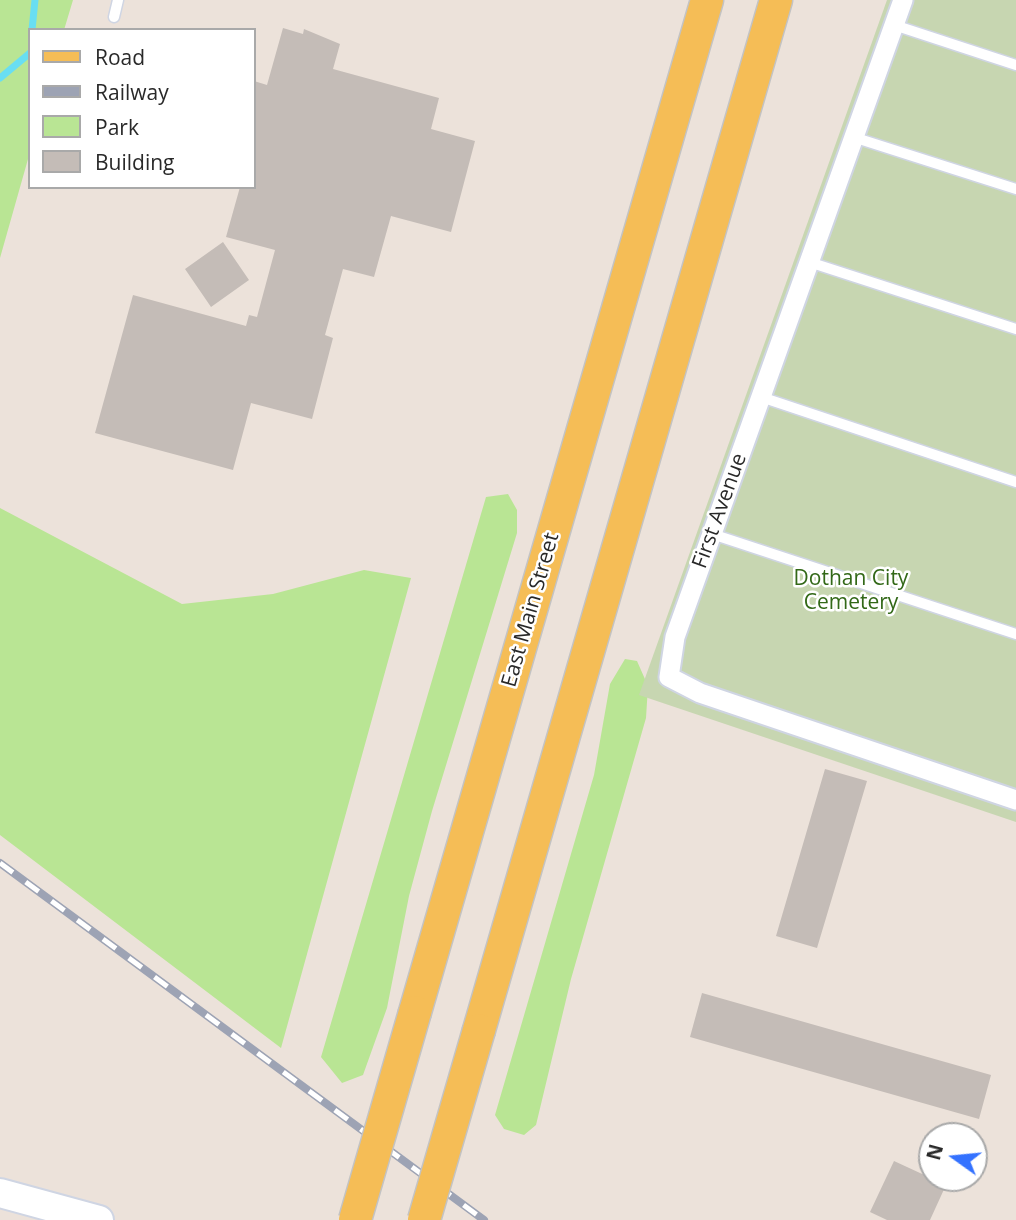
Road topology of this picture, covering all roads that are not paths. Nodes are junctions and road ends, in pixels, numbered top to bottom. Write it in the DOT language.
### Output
graph roads {
  1 [pos="118,0"];
  2 [pos="707,0"];
  3 [pos="776,0"];
  4 [pos="903,0"];
  5 [pos="114,17"];
  6 [pos="894,25"];
  7 [pos="1016,65"];
  8 [pos="853,137"];
  9 [pos="1016,189"];
  10 [pos="809,262"];
  11 [pos="1016,329"];
  12 [pos="761,397"];
  13 [pos="1016,482"];
  14 [pos="712,534"];
  15 [pos="1016,634"];
  16 [pos="1016,800"];
  17 [pos="0,1192"];
  18 [pos="99,1220"];
  19 [pos="355,1220"];
  20 [pos="424,1220"];
  1 -- 5 [label="lane"];
  2 -- 19 [label="main road, East Main Street, bridge"];
  3 -- 20 [label="main road, bridge"];
  4 -- 6 [label="street, First Avenue"];
  6 -- 7 [label="lane"];
  6 -- 8 [label="street, First Avenue"];
  8 -- 9 [label="lane"];
  8 -- 10 [label="street, First Avenue"];
  10 -- 11 [label="lane"];
  10 -- 12 [label="street, First Avenue"];
  12 -- 13 [label="lane"];
  12 -- 14 [label="street, First Avenue"];
  14 -- 15 [label="lane"];
  14 -- 16 [label="street, First Avenue"];
  17 -- 18 [label="street"];
}
